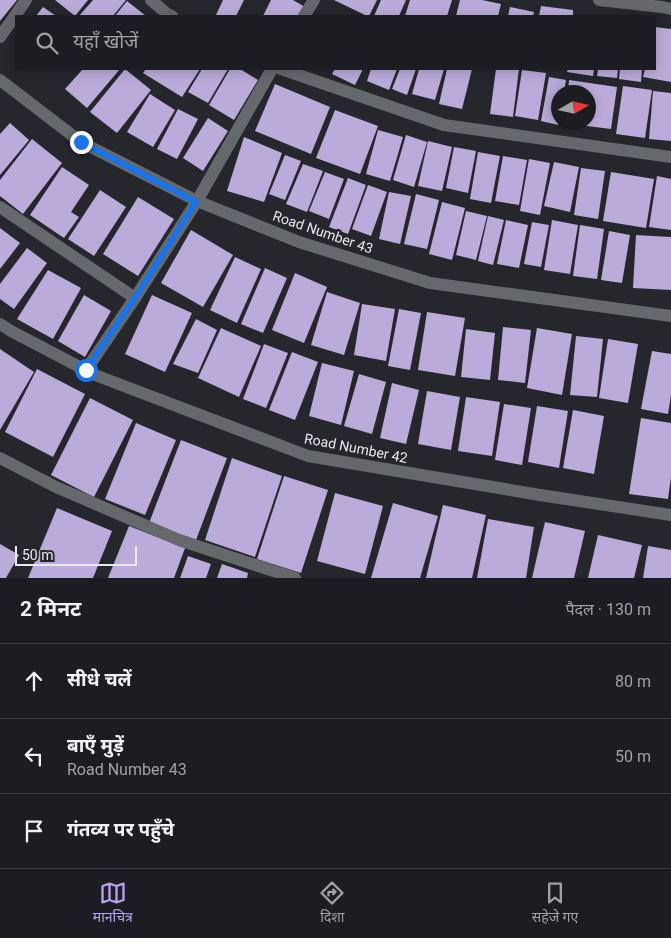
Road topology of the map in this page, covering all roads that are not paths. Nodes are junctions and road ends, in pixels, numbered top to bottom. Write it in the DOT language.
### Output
graph roads {
  1 [pos="26,0"];
  2 [pos="151,0"];
  3 [pos="314,0"];
  4 [pos="599,0"];
  5 [pos="671,10"];
  6 [pos="15,15"];
  7 [pos="170,15"];
  8 [pos="305,15"];
  9 [pos="15,16"];
  10 [pos="0,37"];
  11 [pos="271,70"];
  12 [pos="284,70"];
  13 [pos="0,80"];
  14 [pos="671,157"];
  15 [pos="196,202"];
  16 [pos="0,207"];
  17 [pos="135,298"];
  18 [pos="671,316"];
  19 [pos="0,324"];
  20 [pos="86,370"];
  21 [pos="0,458"];
  22 [pos="671,515"];
  23 [pos="295,578"];
  1 -- 6 [label="street"];
  2 -- 7 [label="street"];
  3 -- 8 [label="street"];
  4 -- 5 [label="street"];
  9 -- 10 [label="street"];
  11 -- 15 [label="street"];
  12 -- 14 [label="street"];
  13 -- 15 [label="street, Road Number 43"];
  15 -- 17 [label="street"];
  15 -- 18 [label="street, Road Number 43"];
  16 -- 17 [label="street"];
  17 -- 20 [label="street"];
  19 -- 20 [label="street, Road Number 42"];
  20 -- 22 [label="street, Road Number 42"];
  21 -- 23 [label="street"];
}
